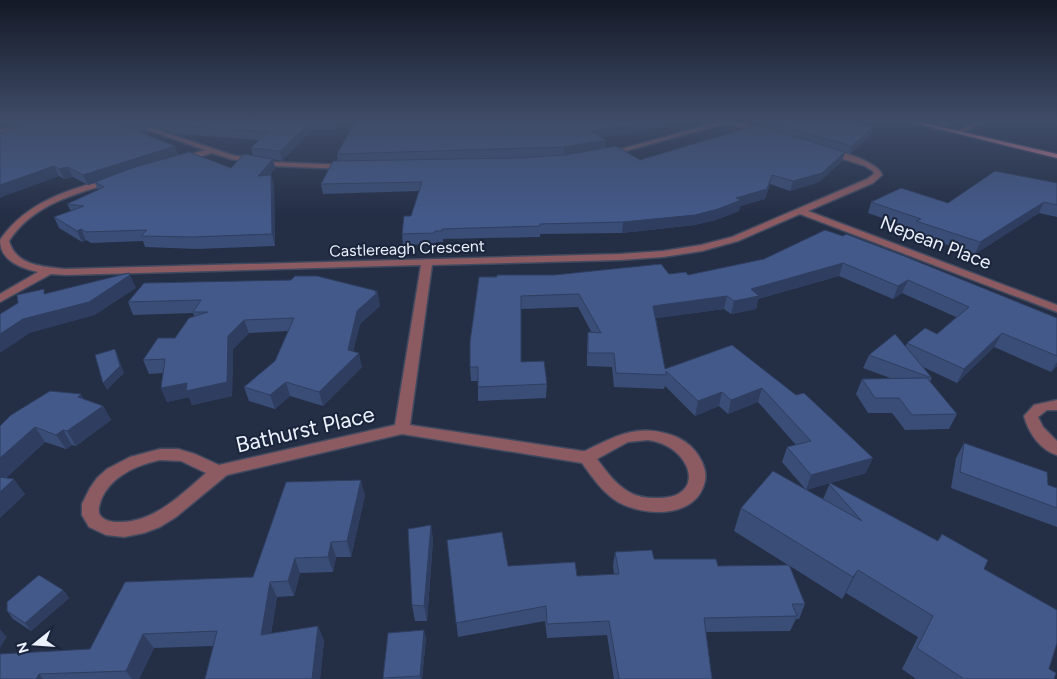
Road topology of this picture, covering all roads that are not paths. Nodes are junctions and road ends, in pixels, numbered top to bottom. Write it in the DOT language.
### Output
graph roads {
  1 [pos="201,154"];
  2 [pos="219,154"];
  3 [pos="607,154"];
  4 [pos="834,154"];
  5 [pos="602,155"];
  6 [pos="173,162"];
  7 [pos="353,166"];
  8 [pos="118,179"];
  9 [pos="800,211"];
  10 [pos="428,263"];
  11 [pos="48,271"];
  12 [pos="0,299"];
  13 [pos="1057,309"];
  14 [pos="1057,405"];
  15 [pos="402,429"];
  16 [pos="1057,449"];
  17 [pos="586,457"];
  18 [pos="218,472"];
  1 -- 6 [label="street"];
  2 -- 7 [label="street"];
  3 -- 5 [label="street"];
  4 -- 9 [label="street, Castlereagh Crescent"];
  8 -- 11 [label="street, Castlereagh Crescent"];
  9 -- 10 [label="street, Castlereagh Crescent"];
  9 -- 13 [label="street, Nepean Place"];
  10 -- 11 [label="street, Castlereagh Crescent"];
  10 -- 15 [label="street, Bathurst Place"];
  11 -- 12 [label="street"];
  14 -- 16 [label="street"];
  15 -- 17 [label="street, Bathurst Place"];
  15 -- 18 [label="street, Bathurst Place"];
  17 -- 17 [label="street"];
  18 -- 18 [label="street, Bathurst Place"];
}
